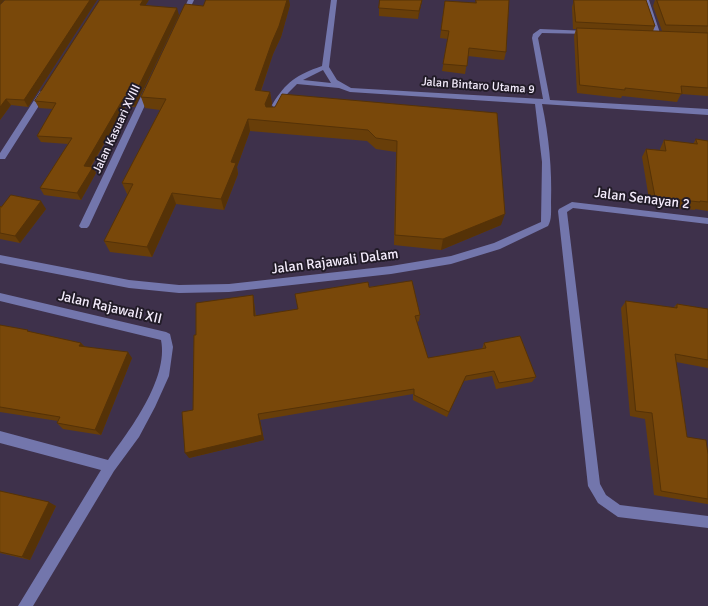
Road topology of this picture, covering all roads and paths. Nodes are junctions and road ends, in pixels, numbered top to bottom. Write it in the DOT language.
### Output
graph roads {
  1 [pos="191,0"];
  2 [pos="334,0"];
  3 [pos="646,0"];
  4 [pos="181,21"];
  5 [pos="595,33"];
  6 [pos="650,35"];
  7 [pos="325,67"];
  8 [pos="294,81"];
  9 [pos="48,85"];
  10 [pos="151,85"];
  11 [pos="338,86"];
  12 [pos="542,102"];
  13 [pos="708,112"];
  14 [pos="272,116"];
  15 [pos="2,157"];
  16 [pos="708,221"];
  17 [pos="84,226"];
  18 [pos="0,259"];
  19 [pos="0,297"];
  20 [pos="0,436"];
  21 [pos="110,467"];
  22 [pos="708,522"];
  23 [pos="26,606"];
  1 -- 4 [label="street"];
  2 -- 7 [label="street"];
  3 -- 6 [label="street"];
  5 -- 12 [label="street"];
  7 -- 8 [label="street"];
  7 -- 11 [label="street"];
  8 -- 11 [label="street, Jalan Bintaro Utama 9"];
  8 -- 14 [label="street"];
  9 -- 15 [label="street"];
  10 -- 17 [label="street, Jalan Kasuari XVIII"];
  11 -- 12 [label="street, Jalan Bintaro Utama 9"];
  12 -- 13 [label="street, Jalan Bintaro Utama 9"];
  12 -- 18 [label="street, Jalan Rajawali Dalam"];
  16 -- 22 [label="street, Jalan Senayan 2"];
  19 -- 21 [label="street, Jalan Rajawali XII"];
  20 -- 21 [label="street"];
  21 -- 23 [label="street, Jalan Rajawali XII"];
}
